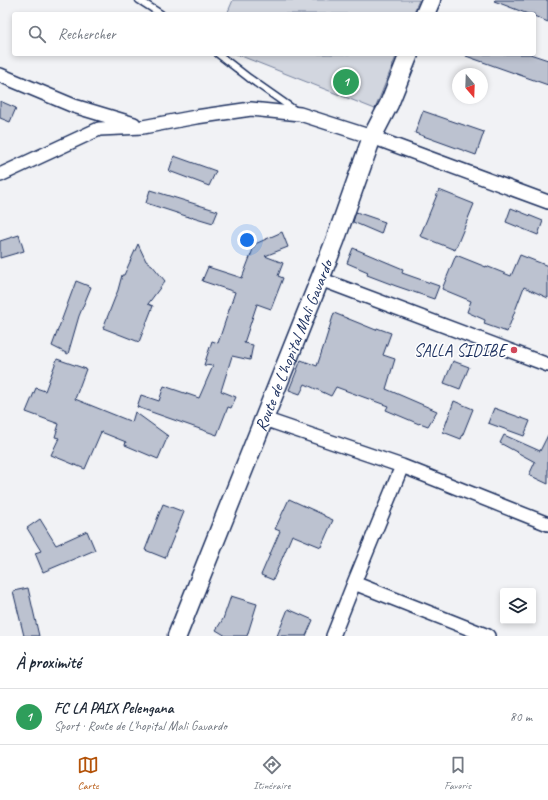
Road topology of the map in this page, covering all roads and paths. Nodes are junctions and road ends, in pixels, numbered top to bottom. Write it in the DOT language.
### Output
graph roads {
  1 [pos="139,0"];
  2 [pos="431,0"];
  3 [pos="158,12"];
  4 [pos="426,12"];
  5 [pos="221,56"];
  6 [pos="408,56"];
  7 [pos="0,75"];
  8 [pos="300,114"];
  9 [pos="143,127"];
  10 [pos="372,137"];
  11 [pos="0,175"];
  12 [pos="548,202"];
  13 [pos="320,279"];
  14 [pos="548,365"];
  15 [pos="264,419"];
  16 [pos="402,466"];
  17 [pos="548,524"];
  18 [pos="354,584"];
  19 [pos="177,636"];
  20 [pos="333,636"];
  21 [pos="488,636"];
  1 -- 3 [label="lane"];
  2 -- 4 [label="main road"];
  5 -- 8 [label="lane"];
  6 -- 10 [label="main road, Route de L'hopital Mali Gavardo"];
  7 -- 9 [label="street"];
  8 -- 9 [label="street"];
  8 -- 10 [label="street"];
  9 -- 11 [label="street"];
  10 -- 12 [label="street"];
  10 -- 13 [label="main road, Route de L'hopital Mali Gavardo"];
  13 -- 14 [label="street"];
  13 -- 15 [label="main road, Route de L'hopital Mali Gavardo"];
  15 -- 16 [label="street"];
  15 -- 19 [label="main road, Route de L'hopital Mali Gavardo"];
  16 -- 17 [label="street"];
  16 -- 18 [label="street"];
  18 -- 20 [label="street"];
  18 -- 21 [label="street"];
}
